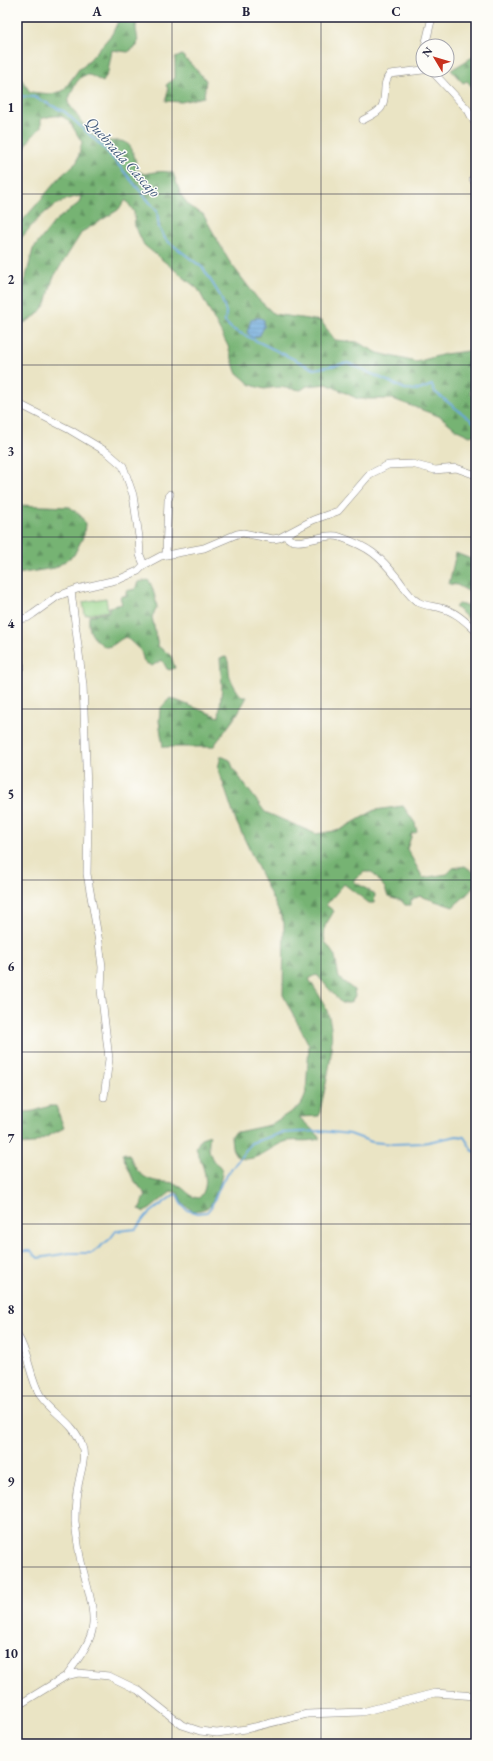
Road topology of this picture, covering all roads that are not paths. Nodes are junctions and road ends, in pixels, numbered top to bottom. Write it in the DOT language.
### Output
graph roads {
  1 [pos="432,17"];
  2 [pos="427,38"];
  3 [pos="415,71"];
  4 [pos="438,78"];
  5 [pos="363,120"];
  6 [pos="476,125"];
  7 [pos="476,168"];
  8 [pos="476,186"];
  9 [pos="17,403"];
  10 [pos="476,475"];
  11 [pos="170,494"];
  12 [pos="285,535"];
  13 [pos="166,555"];
  14 [pos="144,565"];
  15 [pos="71,591"];
  16 [pos="17,619"];
  17 [pos="476,632"];
  18 [pos="17,651"];
  19 [pos="21,667"];
  20 [pos="104,1097"];
  21 [pos="17,1336"];
  22 [pos="66,1676"];
  23 [pos="476,1696"];
  24 [pos="17,1706"];
  1 -- 2 [label="street"];
  3 -- 5 [label="street"];
  4 -- 6 [label="street"];
  7 -- 8 [label="street"];
  9 -- 14 [label="street"];
  10 -- 12 [label="street"];
  11 -- 13 [label="street"];
  12 -- 13 [label="street"];
  12 -- 17 [label="street"];
  13 -- 14 [label="street"];
  14 -- 15 [label="street"];
  15 -- 16 [label="street"];
  15 -- 20 [label="street"];
  18 -- 19 [label="street"];
  21 -- 22 [label="street"];
  22 -- 23 [label="street"];
  22 -- 24 [label="street"];
}
